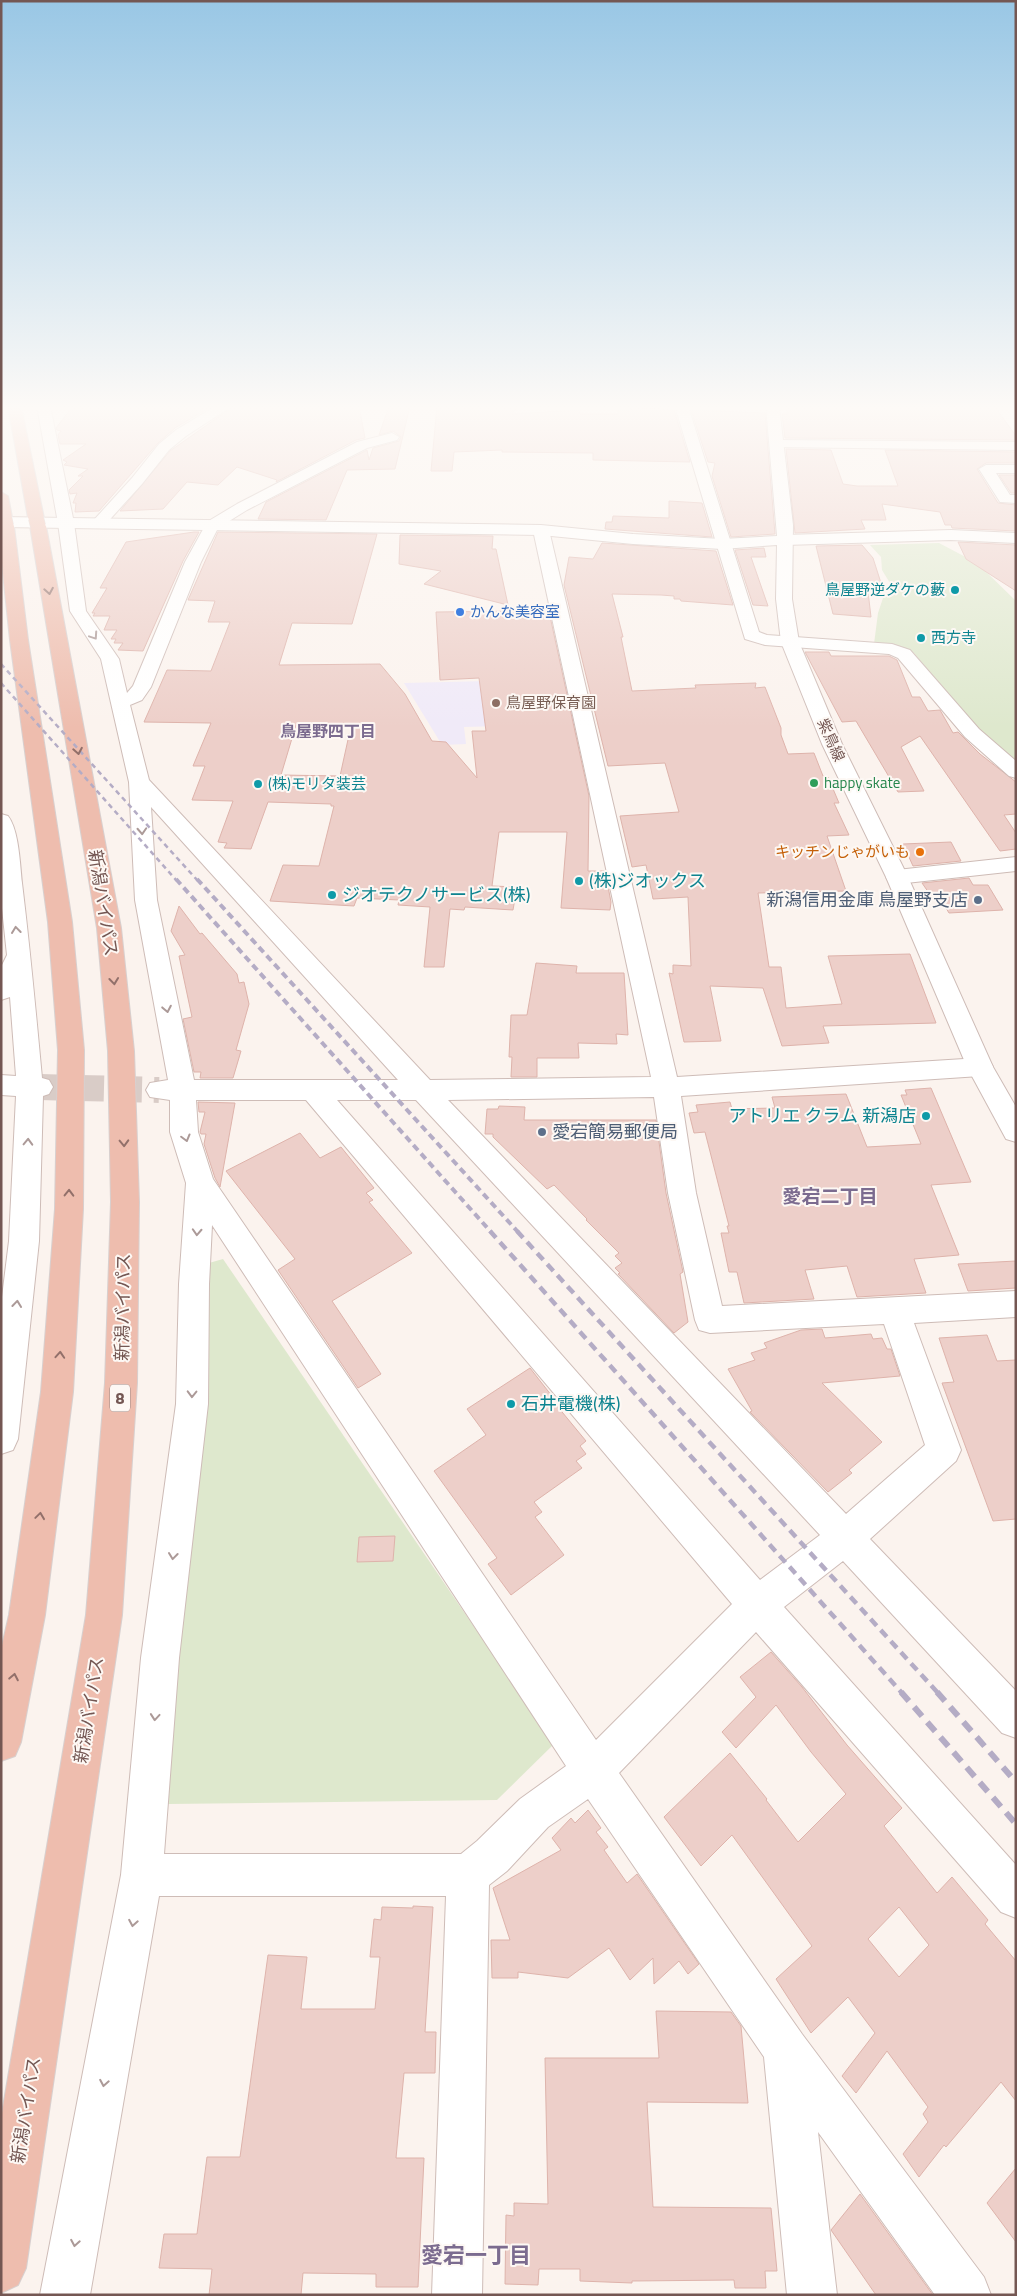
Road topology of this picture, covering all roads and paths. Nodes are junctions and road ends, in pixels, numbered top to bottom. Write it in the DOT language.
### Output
graph roads {
  1 [pos="44,513"];
  2 [pos="47,513"];
  3 [pos="108,513"];
  4 [pos="232,513"];
  5 [pos="713,513"];
  6 [pos="783,513"];
  7 [pos="4,522"];
  8 [pos="47,522"];
  9 [pos="98,524"];
  10 [pos="212,525"];
  11 [pos="541,530"];
  12 [pos="1016,538"];
  13 [pos="785,540"];
  14 [pos="722,544"];
  15 [pos="790,642"];
  16 [pos="120,703"];
  17 [pos="1016,772"];
  18 [pos="139,782"];
  19 [pos="1,820"];
  20 [pos="1016,864"];
  21 [pos="897,877"];
  22 [pos="19,955"];
  23 [pos="1,992"];
  24 [pos="980,1067"];
  25 [pos="1,1085"];
  26 [pos="35,1086"];
  27 [pos="666,1087"];
  28 [pos="422,1090"];
  29 [pos="171,1091"];
  30 [pos="314,1091"];
  31 [pos="1016,1132"];
  32 [pos="200,1183"];
  33 [pos="1016,1304"];
  34 [pos="894,1310"];
  35 [pos="1,1439"];
  36 [pos="845,1538"];
  37 [pos="757,1605"];
  38 [pos="1016,1719"];
  39 [pos="1,1742"];
  40 [pos="593,1772"];
  41 [pos="142,1875"];
  42 [pos="468,1875"];
  43 [pos="1016,1898"];
  44 [pos="786,2050"];
  45 [pos="1,2268"];
  46 [pos="65,2295"];
  47 [pos="458,2295"];
  48 [pos="812,2295"];
  49 [pos="966,2295"];
  1 -- 8 [label="highway, 新潟バイパス / 8"];
  2 -- 8 [label="street"];
  3 -- 9 [label="street"];
  4 -- 10 [label="street"];
  5 -- 14 [label="street"];
  6 -- 13 [label="street, 紫鳥線"];
  7 -- 8 [label="street"];
  39 -- 7 [label="highway, one-way"];
  8 -- 9 [label="street"];
  8 -- 16 [label="street, one-way"];
  8 -- 45 [label="highway, 新潟バイパス / 8, one-way"];
  9 -- 10 [label="street"];
  10 -- 11 [label="street"];
  10 -- 16 [label="street"];
  11 -- 14 [label="street"];
  11 -- 27 [label="street"];
  12 -- 13 [label="street"];
  13 -- 14 [label="street"];
  13 -- 15 [label="street, 紫鳥線"];
  14 -- 15 [label="street"];
  15 -- 17 [label="street"];
  15 -- 21 [label="street, 紫鳥線"];
  16 -- 18 [label="street"];
  18 -- 28 [label="street"];
  18 -- 29 [label="street, one-way"];
  22 -- 19 [label="street, one-way"];
  20 -- 21 [label="street"];
  21 -- 24 [label="street, 紫鳥線"];
  22 -- 23 [label="street"];
  22 -- 26 [label="street"];
  24 -- 27 [label="street"];
  24 -- 31 [label="street, 紫鳥線"];
  25 -- 26 [label="street"];
  35 -- 26 [label="street, one-way"];
  27 -- 28 [label="street"];
  27 -- 34 [label="street"];
  28 -- 30 [label="street"];
  28 -- 36 [label="street"];
  29 -- 30 [label="street"];
  29 -- 32 [label="street, one-way"];
  30 -- 37 [label="street"];
  32 -- 40 [label="street"];
  32 -- 41 [label="street, one-way"];
  33 -- 34 [label="street"];
  34 -- 36 [label="street"];
  36 -- 37 [label="street"];
  36 -- 38 [label="street"];
  37 -- 40 [label="street"];
  37 -- 43 [label="street"];
  40 -- 42 [label="street"];
  40 -- 44 [label="street"];
  41 -- 42 [label="street"];
  41 -- 46 [label="street, one-way"];
  42 -- 47 [label="street"];
  44 -- 48 [label="street"];
  44 -- 49 [label="street"];
}
